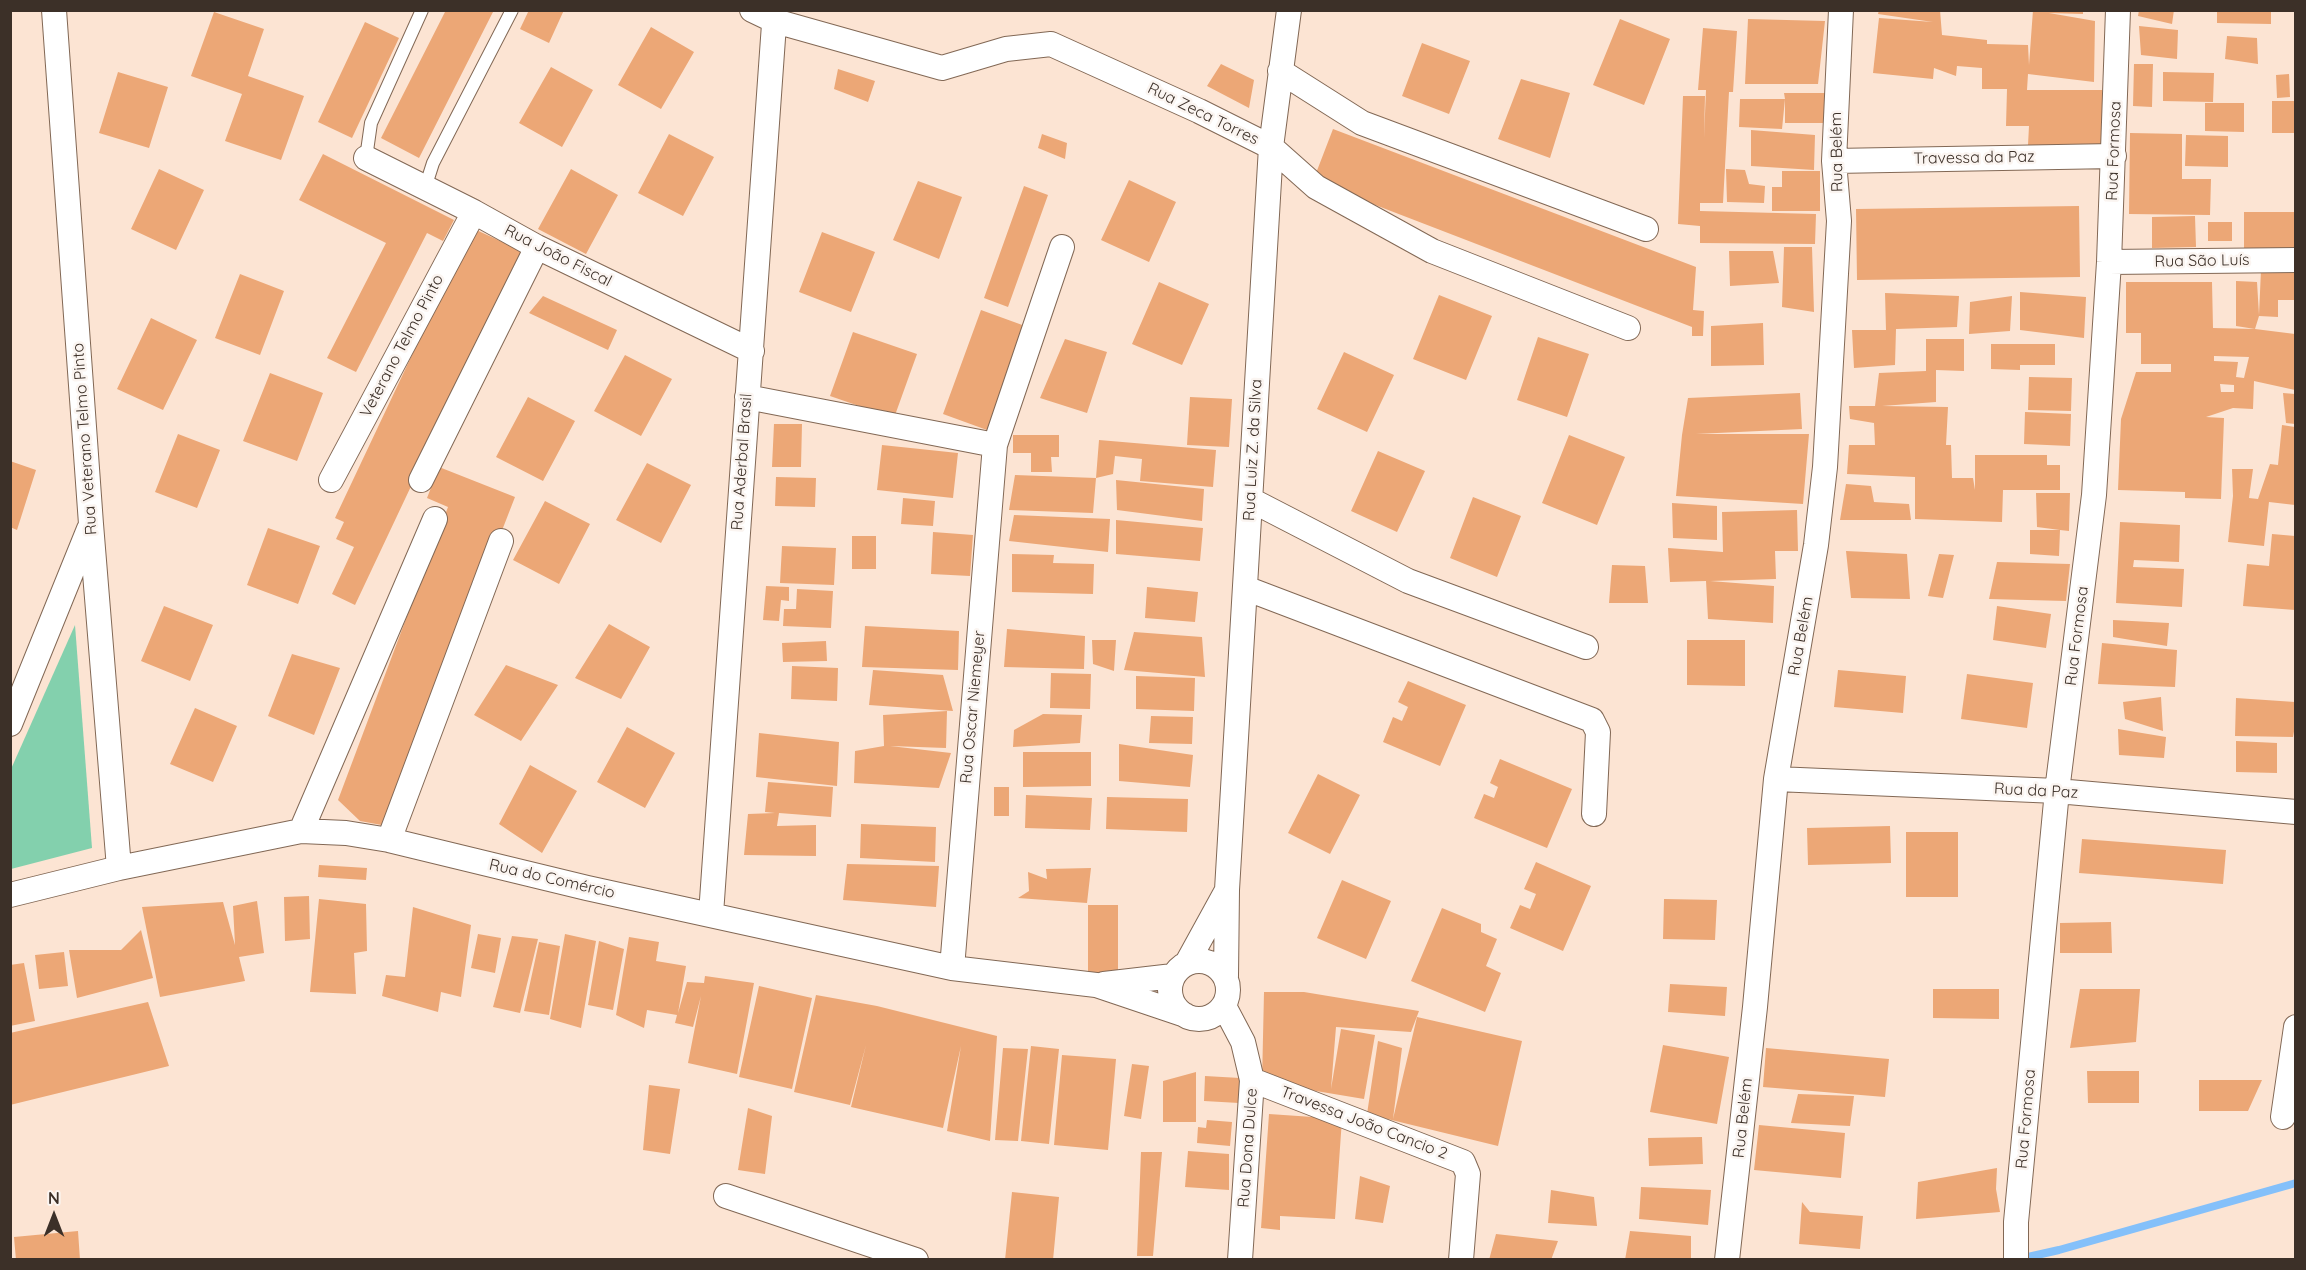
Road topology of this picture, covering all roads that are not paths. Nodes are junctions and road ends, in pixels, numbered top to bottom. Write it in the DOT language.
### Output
graph roads {
  1 [pos="54,10"];
  2 [pos="422,10"];
  3 [pos="512,10"];
  4 [pos="752,10"];
  5 [pos="1288,10"];
  6 [pos="1841,10"];
  7 [pos="2118,10"];
  8 [pos="775,16"];
  9 [pos="1280,71"];
  10 [pos="1271,147"];
  11 [pos="2114,156"];
  12 [pos="366,158"];
  13 [pos="1834,161"];
  14 [pos="425,188"];
  15 [pos="474,212"];
  16 [pos="1646,229"];
  17 [pos="1062,247"];
  18 [pos="537,248"];
  19 [pos="2295,260"];
  20 [pos="2109,262"];
  21 [pos="1628,328"];
  22 [pos="752,351"];
  23 [pos="747,397"];
  24 [pos="995,445"];
  25 [pos="331,480"];
  26 [pos="421,480"];
  27 [pos="1251,500"];
  28 [pos="435,519"];
  29 [pos="91,524"];
  30 [pos="501,541"];
  31 [pos="1245,588"];
  32 [pos="1586,647"];
  33 [pos="10,724"];
  34 [pos="1776,778"];
  35 [pos="2057,791"];
  36 [pos="2295,812"];
  37 [pos="1594,814"];
  38 [pos="302,831"];
  39 [pos="389,840"];
  40 [pos="119,868"];
  41 [pos="1227,890"];
  42 [pos="10,895"];
  43 [pos="711,914"];
  44 [pos="952,968"];
  45 [pos="1180,970"];
  46 [pos="1226,976"];
  47 [pos="1095,985"];
  48 [pos="1224,1006"];
  49 [pos="1185,1015"];
  50 [pos="2295,1027"];
  51 [pos="1252,1080"];
  52 [pos="2283,1117"];
  53 [pos="726,1196"];
  54 [pos="916,1260"];
  55 [pos="1240,1260"];
  56 [pos="1461,1260"];
  57 [pos="1727,1260"];
  58 [pos="2016,1260"];
  1 -- 29 [label="street, Rua Veterano Telmo Pinto"];
  2 -- 12 [label="lane"];
  3 -- 14 [label="lane"];
  4 -- 8 [label="street, Rua Zeca Torres"];
  5 -- 9 [label="street, Rua Luiz Z. da Silva"];
  6 -- 13 [label="street, Rua Belém"];
  7 -- 11 [label="street, Rua Formosa"];
  8 -- 10 [label="street, Rua Zeca Torres"];
  8 -- 22 [label="street, Rua Aderbal Brasil"];
  9 -- 10 [label="street, Rua Luiz Z. da Silva"];
  9 -- 16 [label="street"];
  10 -- 21 [label="street, Rua Zeca Torres"];
  10 -- 27 [label="street, Rua Luiz Z. da Silva"];
  11 -- 13 [label="street, Travessa da Paz"];
  11 -- 20 [label="street, Rua Formosa"];
  12 -- 14 [label="street, Rua João Fiscal"];
  13 -- 34 [label="street, Rua Belém"];
  14 -- 15 [label="street, Rua João Fiscal"];
  15 -- 18 [label="street, Rua João Fiscal"];
  15 -- 25 [label="street, Veterano Telmo Pinto"];
  17 -- 24 [label="street, Rua Oscar Niemeyer"];
  18 -- 22 [label="street, Rua João Fiscal"];
  18 -- 26 [label="street"];
  19 -- 20 [label="street, Rua São Luís"];
  20 -- 35 [label="street, Rua Formosa"];
  22 -- 23 [label="street, Rua Aderbal Brasil"];
  23 -- 24 [label="street"];
  23 -- 43 [label="street, Rua Aderbal Brasil"];
  24 -- 44 [label="street, Rua Oscar Niemeyer"];
  27 -- 31 [label="street, Rua Luiz Z. da Silva"];
  27 -- 32 [label="street"];
  28 -- 38 [label="street"];
  29 -- 33 [label="street"];
  29 -- 40 [label="street, Rua Veterano Telmo Pinto"];
  30 -- 39 [label="street"];
  31 -- 37 [label="street"];
  31 -- 41 [label="street, Rua Luiz Z. da Silva"];
  34 -- 35 [label="street, Rua da Paz"];
  34 -- 57 [label="street, Rua Belém"];
  35 -- 36 [label="street, Rua da Paz"];
  35 -- 58 [label="street, Rua Formosa"];
  38 -- 39 [label="street, Rua do Comércio"];
  38 -- 40 [label="street, Rua do Comércio"];
  39 -- 43 [label="street, Rua do Comércio"];
  40 -- 42 [label="street, Rua do Comércio"];
  41 -- 45 [label="street, Rua Luiz Z. da Silva"];
  41 -- 46 [label="street, Rua Luiz Z. da Silva"];
  43 -- 44 [label="street, Rua do Comércio"];
  44 -- 47 [label="street, Rua do Comércio"];
  45 -- 46 [label="street"];
  45 -- 47 [label="street, Rua do Comércio"];
  45 -- 49 [label="street"];
  46 -- 48 [label="street"];
  47 -- 49 [label="street, Rua do Comércio"];
  48 -- 49 [label="street"];
  48 -- 51 [label="street, Rua Dona Dulce"];
  50 -- 52 [label="street"];
  51 -- 55 [label="street, Rua Dona Dulce"];
  51 -- 56 [label="street, Travessa João Cancio 2"];
  53 -- 54 [label="street"];
}
